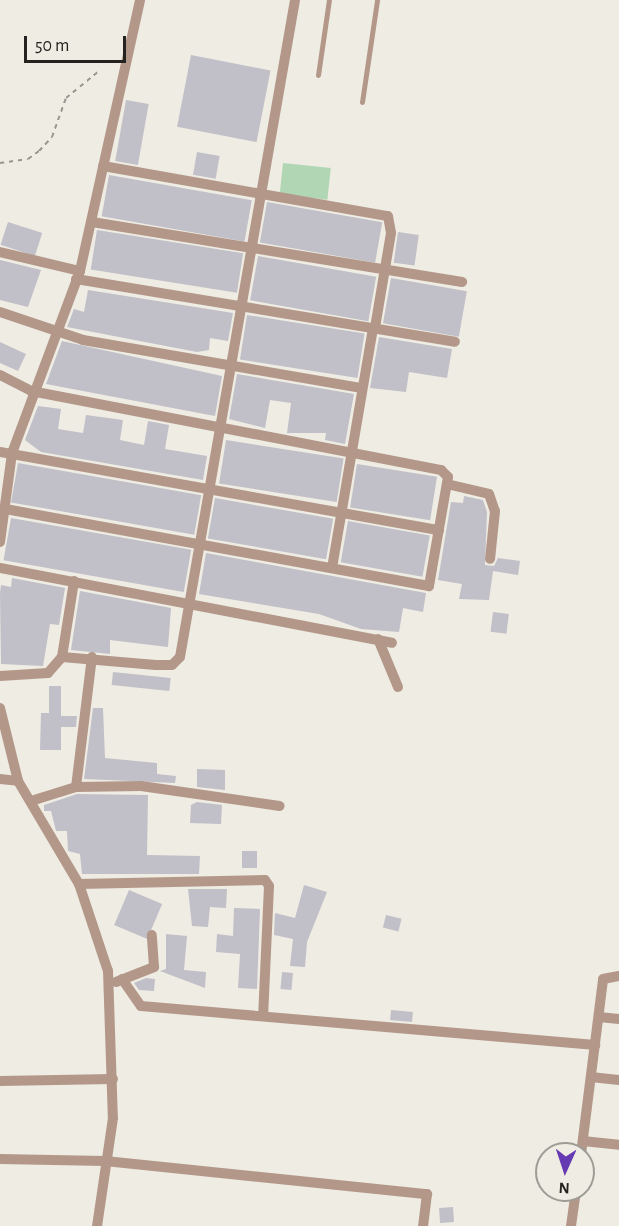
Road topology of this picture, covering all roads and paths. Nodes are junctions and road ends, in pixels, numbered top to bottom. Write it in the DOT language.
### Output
graph roads {
  1 [pos="140,0"];
  2 [pos="295,0"];
  3 [pos="329,0"];
  4 [pos="377,0"];
  5 [pos="99,71"];
  6 [pos="318,75"];
  7 [pos="362,102"];
  8 [pos="0,163"];
  9 [pos="103,166"];
  10 [pos="261,194"];
  11 [pos="92,222"];
  12 [pos="251,249"];
  13 [pos="0,252"];
  14 [pos="386,270"];
  15 [pos="78,275"];
  16 [pos="462,282"];
  17 [pos="240,308"];
  18 [pos="0,312"];
  19 [pos="374,328"];
  20 [pos="54,331"];
  21 [pos="455,342"];
  22 [pos="230,364"];
  23 [pos="0,375"];
  24 [pos="362,388"];
  25 [pos="31,391"];
  26 [pos="218,427"];
  27 [pos="0,452"];
  28 [pos="12,453"];
  29 [pos="351,454"];
  30 [pos="447,484"];
  31 [pos="208,487"];
  32 [pos="342,511"];
  33 [pos="2,516"];
  34 [pos="439,530"];
  35 [pos="0,542"];
  36 [pos="198,543"];
  37 [pos="490,558"];
  38 [pos="0,568"];
  39 [pos="332,568"];
  40 [pos="74,581"];
  41 [pos="188,602"];
  42 [pos="378,639"];
  43 [pos="392,642"];
  44 [pos="62,657"];
  45 [pos="92,657"];
  46 [pos="0,676"];
  47 [pos="398,687"];
  48 [pos="0,708"];
  49 [pos="0,779"];
  50 [pos="18,780"];
  51 [pos="76,787"];
  52 [pos="31,801"];
  53 [pos="280,806"];
  54 [pos="79,884"];
  55 [pos="152,935"];
  56 [pos="619,976"];
  57 [pos="122,979"];
  58 [pos="110,984"];
  59 [pos="263,1016"];
  60 [pos="599,1017"];
  61 [pos="619,1019"];
  62 [pos="595,1045"];
  63 [pos="591,1077"];
  64 [pos="113,1078"];
  65 [pos="619,1080"];
  66 [pos="0,1081"];
  67 [pos="583,1141"];
  68 [pos="619,1145"];
  69 [pos="0,1159"];
  70 [pos="105,1161"];
  71 [pos="574,1202"];
  72 [pos="97,1226"];
  73 [pos="423,1226"];
  74 [pos="571,1226"];
  1 -- 9 [label="street"];
  2 -- 10 [label="street"];
  3 -- 6 [label="lane"];
  4 -- 7 [label="lane"];
  5 -- 8 [label="path"];
  9 -- 10 [label="street"];
  9 -- 11 [label="street"];
  10 -- 12 [label="street"];
  10 -- 14 [label="street"];
  11 -- 12 [label="street"];
  11 -- 15 [label="street"];
  12 -- 14 [label="street"];
  12 -- 17 [label="street"];
  13 -- 15 [label="street"];
  14 -- 16 [label="street"];
  14 -- 19 [label="street"];
  15 -- 17 [label="street"];
  15 -- 20 [label="street"];
  17 -- 19 [label="street"];
  17 -- 22 [label="street"];
  18 -- 20 [label="street"];
  19 -- 21 [label="street"];
  19 -- 24 [label="street"];
  20 -- 22 [label="street"];
  20 -- 25 [label="street"];
  22 -- 24 [label="street"];
  22 -- 26 [label="street"];
  23 -- 25 [label="street"];
  24 -- 29 [label="street"];
  25 -- 26 [label="street"];
  25 -- 28 [label="street"];
  26 -- 29 [label="street"];
  26 -- 31 [label="street"];
  27 -- 28 [label="street"];
  28 -- 31 [label="street"];
  28 -- 33 [label="street"];
  29 -- 30 [label="street"];
  29 -- 32 [label="street"];
  30 -- 34 [label="street"];
  30 -- 37 [label="street"];
  31 -- 32 [label="street"];
  31 -- 36 [label="street"];
  32 -- 34 [label="street"];
  32 -- 39 [label="street"];
  33 -- 35 [label="street"];
  33 -- 36 [label="street"];
  34 -- 39 [label="street"];
  36 -- 39 [label="street"];
  36 -- 41 [label="street"];
  38 -- 40 [label="street"];
  40 -- 41 [label="street"];
  40 -- 44 [label="street"];
  41 -- 42 [label="street"];
  41 -- 45 [label="street"];
  42 -- 43 [label="street"];
  42 -- 47 [label="street"];
  44 -- 45 [label="street"];
  44 -- 46 [label="street"];
  45 -- 51 [label="street"];
  48 -- 50 [label="street"];
  49 -- 50 [label="street"];
  50 -- 52 [label="street"];
  51 -- 52 [label="street"];
  51 -- 53 [label="street"];
  52 -- 54 [label="street"];
  54 -- 58 [label="street"];
  54 -- 59 [label="street"];
  55 -- 57 [label="street"];
  56 -- 60 [label="street"];
  57 -- 58 [label="street"];
  57 -- 59 [label="street"];
  58 -- 64 [label="street"];
  59 -- 62 [label="street"];
  60 -- 61 [label="street"];
  60 -- 62 [label="street"];
  62 -- 63 [label="street"];
  63 -- 65 [label="street"];
  63 -- 67 [label="street"];
  64 -- 66 [label="street"];
  64 -- 70 [label="street"];
  67 -- 68 [label="street"];
  69 -- 70 [label="street"];
  70 -- 72 [label="street"];
  70 -- 73 [label="street"];
  71 -- 74 [label="street"];
}
